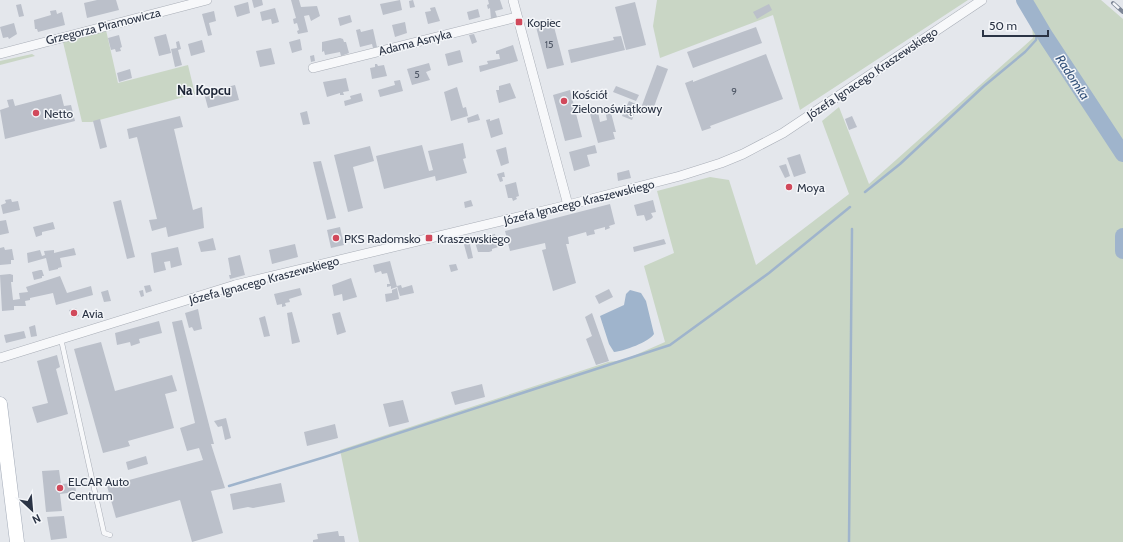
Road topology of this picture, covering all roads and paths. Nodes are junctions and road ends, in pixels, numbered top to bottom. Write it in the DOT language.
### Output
graph roads {
  1 [pos="207,0"];
  2 [pos="513,0"];
  3 [pos="982,0"];
  4 [pos="517,17"];
  5 [pos="0,54"];
  6 [pos="313,68"];
  7 [pos="568,205"];
  8 [pos="61,339"];
  9 [pos="0,358"];
  10 [pos="0,404"];
  11 [pos="110,535"];
  12 [pos="17,542"];
  1 -- 5 [label="street, Grzegorza Piramowicza"];
  2 -- 4 [label="street"];
  3 -- 7 [label="street, Józefa Ignacego Kraszewskiego"];
  4 -- 6 [label="street, Adama Asnyka"];
  4 -- 7 [label="street"];
  7 -- 8 [label="street, Józefa Ignacego Kraszewskiego"];
  8 -- 9 [label="street, Józefa Ignacego Kraszewskiego"];
  8 -- 11 [label="lane"];
  10 -- 12 [label="main road"];
}
